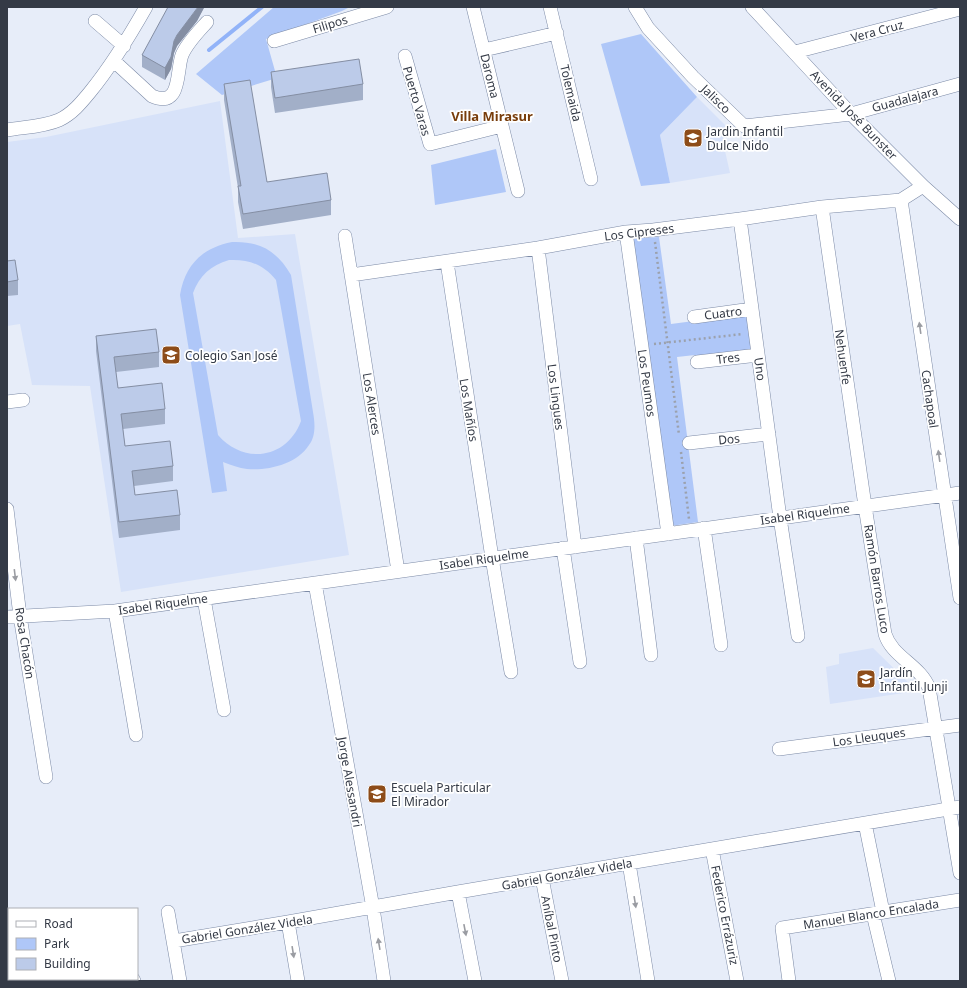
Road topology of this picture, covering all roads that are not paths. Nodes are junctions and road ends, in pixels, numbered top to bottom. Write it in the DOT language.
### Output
graph roads {
  1 [pos="146,7"];
  2 [pos="387,7"];
  3 [pos="473,7"];
  4 [pos="550,7"];
  5 [pos="635,7"];
  6 [pos="752,7"];
  7 [pos="960,9"];
  8 [pos="370,10"];
  9 [pos="95,21"];
  10 [pos="207,22"];
  11 [pos="557,33"];
  12 [pos="274,41"];
  13 [pos="124,46"];
  14 [pos="484,50"];
  15 [pos="795,52"];
  16 [pos="404,56"];
  17 [pos="114,61"];
  18 [pos="960,84"];
  19 [pos="851,114"];
  20 [pos="502,126"];
  21 [pos="7,130"];
  22 [pos="592,179"];
  23 [pos="923,186"];
  24 [pos="518,191"];
  25 [pos="901,200"];
  26 [pos="822,208"];
  27 [pos="960,219"];
  28 [pos="740,220"];
  29 [pos="626,232"];
  30 [pos="345,236"];
  31 [pos="538,248"];
  32 [pos="447,262"];
  33 [pos="351,275"];
  34 [pos="752,310"];
  35 [pos="694,317"];
  36 [pos="758,354"];
  37 [pos="697,362"];
  38 [pos="23,400"];
  39 [pos="7,402"];
  40 [pos="769,434"];
  41 [pos="683,441"];
  42 [pos="960,493"];
  43 [pos="944,495"];
  44 [pos="865,506"];
  45 [pos="7,509"];
  46 [pos="780,518"];
  47 [pos="704,528"];
  48 [pos="668,534"];
  49 [pos="636,538"];
  50 [pos="569,547"];
  51 [pos="492,558"];
  52 [pos="398,572"];
  53 [pos="315,583"];
  54 [pos="960,598"];
  55 [pos="204,599"];
  56 [pos="115,611"];
  57 [pos="20,616"];
  58 [pos="7,617"];
  59 [pos="798,636"];
  60 [pos="721,645"];
  61 [pos="651,655"];
  62 [pos="580,662"];
  63 [pos="511,672"];
  64 [pos="224,710"];
  65 [pos="960,725"];
  66 [pos="935,728"];
  67 [pos="136,735"];
  68 [pos="779,749"];
  69 [pos="46,777"];
  70 [pos="955,808"];
  71 [pos="865,823"];
  72 [pos="712,849"];
  73 [pos="629,863"];
  74 [pos="960,873"];
  75 [pos="542,878"];
  76 [pos="458,892"];
  77 [pos="960,900"];
  78 [pos="373,908"];
  79 [pos="168,912"];
  80 [pos="878,913"];
  81 [pos="288,922"];
  82 [pos="174,940"];
  83 [pos="180,981"];
  84 [pos="298,981"];
  85 [pos="384,981"];
  86 [pos="475,981"];
  87 [pos="562,981"];
  88 [pos="648,981"];
  89 [pos="737,981"];
  90 [pos="789,981"];
  91 [pos="889,981"];
  1 -- 13 [label="street"];
  2 -- 8 [label="street, Filipos"];
  3 -- 14 [label="street, Daroma"];
  4 -- 11 [label="street, Tolemaida"];
  5 -- 19 [label="street, Jalisco"];
  6 -- 15 [label="street, Avenida José Bunster"];
  7 -- 15 [label="street, Vera Cruz"];
  8 -- 12 [label="street, Filipos"];
  9 -- 13 [label="street"];
  10 -- 17 [label="street"];
  11 -- 14 [label="street"];
  11 -- 22 [label="street, Tolemaida"];
  13 -- 17 [label="street"];
  14 -- 20 [label="street, Daroma"];
  15 -- 19 [label="street, Avenida José Bunster"];
  16 -- 20 [label="street, Puerto Varas"];
  17 -- 21 [label="street"];
  18 -- 19 [label="street, Guadalajara"];
  19 -- 23 [label="street, Avenida José Bunster"];
  20 -- 24 [label="street, Daroma"];
  23 -- 25 [label="street, Los Cipreses"];
  23 -- 27 [label="street, Avenida José Bunster"];
  25 -- 26 [label="street, Los Cipreses"];
  43 -- 25 [label="street, Cachapoal, one-way"];
  26 -- 28 [label="street, Los Cipreses"];
  26 -- 44 [label="street, Nehuenfe"];
  28 -- 29 [label="street, Los Cipreses"];
  28 -- 34 [label="street, Uno"];
  29 -- 31 [label="street, Los Cipreses"];
  29 -- 48 [label="street, Los Peumos"];
  30 -- 33 [label="street, Los Alerces"];
  31 -- 32 [label="street, Los Cipreses"];
  31 -- 50 [label="street, Los Lingues"];
  32 -- 33 [label="street, Los Cipreses"];
  32 -- 51 [label="street, Los Mañíos"];
  33 -- 52 [label="street, Los Alerces"];
  34 -- 35 [label="street, Cuatro"];
  34 -- 36 [label="street, Uno"];
  36 -- 37 [label="street, Tres"];
  36 -- 40 [label="street, Uno"];
  38 -- 39 [label="street"];
  40 -- 41 [label="street, Dos"];
  40 -- 46 [label="street, Uno"];
  42 -- 43 [label="street, Isabel Riquelme"];
  43 -- 44 [label="street, Isabel Riquelme"];
  43 -- 54 [label="street, Cachapoal"];
  44 -- 46 [label="street, Isabel Riquelme"];
  44 -- 66 [label="street, Ramón Barros Luco"];
  45 -- 57 [label="street, Rosa Chacón, one-way"];
  46 -- 47 [label="street, Isabel Riquelme"];
  46 -- 59 [label="street, Uno"];
  47 -- 48 [label="street, Isabel Riquelme"];
  47 -- 60 [label="street"];
  48 -- 49 [label="street, Isabel Riquelme"];
  49 -- 50 [label="street, Isabel Riquelme"];
  49 -- 61 [label="street"];
  50 -- 51 [label="street, Isabel Riquelme"];
  50 -- 62 [label="street, Los Lingues"];
  51 -- 52 [label="street, Isabel Riquelme"];
  51 -- 63 [label="street, Los Mañíos"];
  52 -- 53 [label="street, Isabel Riquelme"];
  53 -- 55 [label="street, Isabel Riquelme"];
  53 -- 78 [label="street, Jorge Alessandri"];
  55 -- 56 [label="street, Isabel Riquelme"];
  55 -- 64 [label="street"];
  56 -- 57 [label="street, Isabel Riquelme"];
  56 -- 67 [label="street"];
  57 -- 58 [label="street, Isabel Riquelme"];
  57 -- 69 [label="street, Rosa Chacón"];
  65 -- 66 [label="street, Los Lleuques"];
  66 -- 68 [label="street, Los Lleuques"];
  66 -- 70 [label="street, Ramón Barros Luco"];
  70 -- 71 [label="street, Gabriel González Videla"];
  70 -- 74 [label="street, Ramón Barros Luco"];
  71 -- 72 [label="street, Gabriel González Videla"];
  71 -- 80 [label="street"];
  72 -- 73 [label="street, Gabriel González Videla"];
  72 -- 89 [label="street, Federico Errázuriz"];
  73 -- 75 [label="street, Gabriel González Videla"];
  73 -- 88 [label="street, one-way"];
  75 -- 76 [label="street, Gabriel González Videla"];
  75 -- 87 [label="street, Aníbal Pinto"];
  76 -- 78 [label="street, Gabriel González Videla"];
  76 -- 86 [label="street, one-way"];
  77 -- 80 [label="street, Manuel Blanco Encalada"];
  78 -- 81 [label="street, Gabriel González Videla"];
  85 -- 78 [label="street, Jorge Alessandri, one-way"];
  79 -- 82 [label="street"];
  80 -- 90 [label="street, Manuel Blanco Encalada"];
  80 -- 91 [label="street"];
  81 -- 82 [label="street, Gabriel González Videla"];
  81 -- 84 [label="street, one-way"];
  82 -- 83 [label="street"];
}
